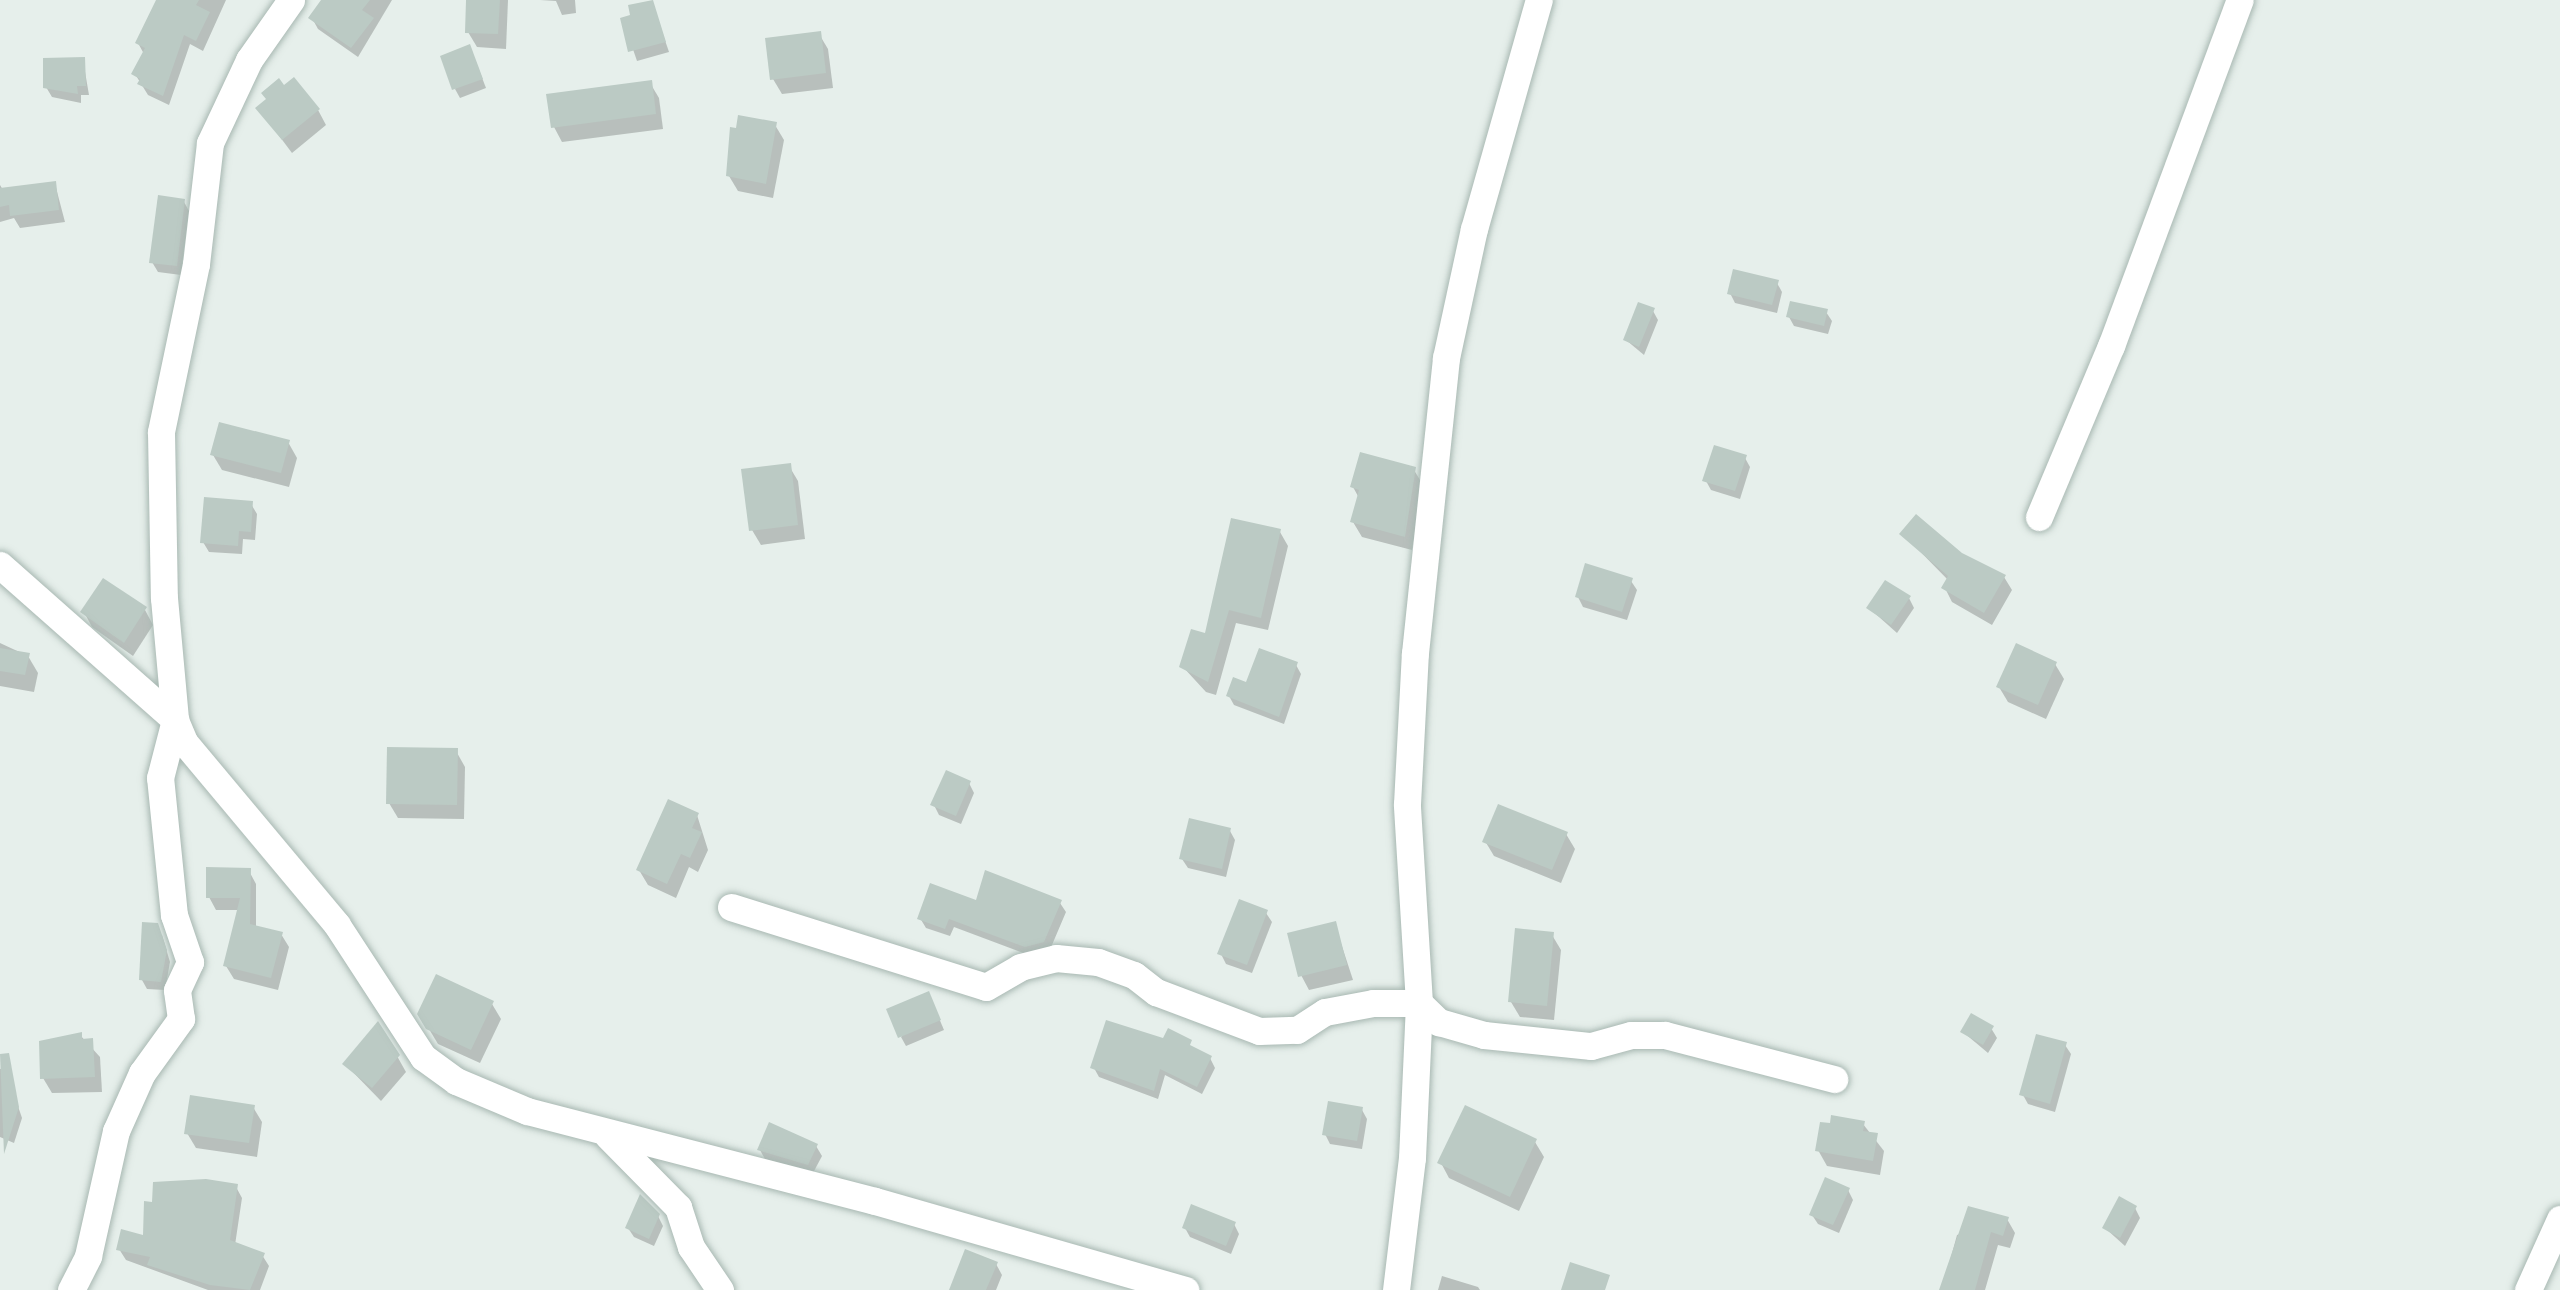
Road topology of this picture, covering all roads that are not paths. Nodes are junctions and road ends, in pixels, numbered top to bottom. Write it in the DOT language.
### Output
graph roads {
  1 [pos="291,0"];
  2 [pos="1539,0"];
  3 [pos="2240,0"];
  4 [pos="2039,517"];
  5 [pos="0,565"];
  6 [pos="175,720"];
  7 [pos="731,907"];
  8 [pos="1420,1003"];
  9 [pos="1834,1079"];
  10 [pos="605,1133"];
  11 [pos="2560,1219"];
  12 [pos="71,1290"];
  13 [pos="719,1290"];
  14 [pos="1184,1290"];
  15 [pos="1396,1290"];
  16 [pos="2528,1290"];
  1 -- 6 [label="street"];
  2 -- 8 [label="street"];
  3 -- 4 [label="street"];
  5 -- 6 [label="street"];
  6 -- 10 [label="street"];
  6 -- 12 [label="street"];
  7 -- 8 [label="street"];
  8 -- 9 [label="street"];
  8 -- 15 [label="street"];
  10 -- 13 [label="street"];
  10 -- 14 [label="street"];
  11 -- 16 [label="street"];
}
